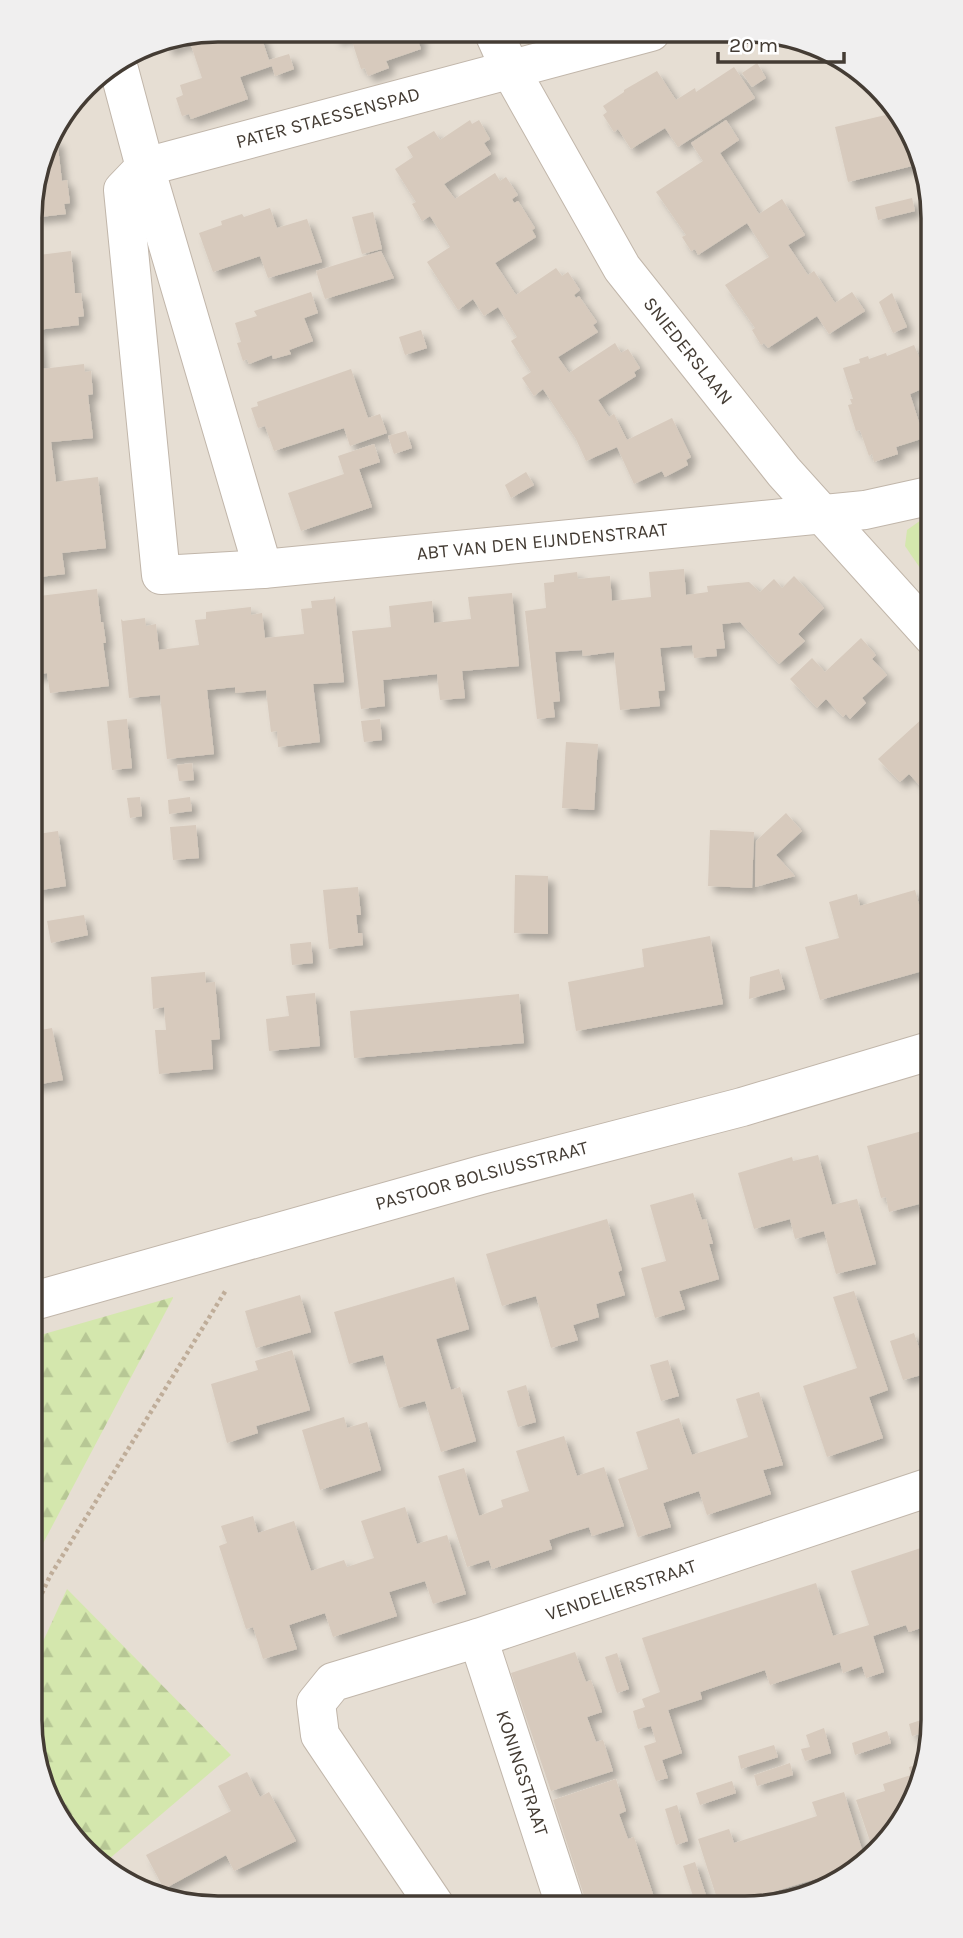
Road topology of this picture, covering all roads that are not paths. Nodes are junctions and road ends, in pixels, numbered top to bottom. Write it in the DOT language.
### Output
graph roads {
  1 [pos="498,42"];
  2 [pos="618,42"];
  3 [pos="511,71"];
  4 [pos="120,72"];
  5 [pos="145,167"];
  6 [pos="921,498"];
  7 [pos="821,514"];
  8 [pos="263,569"];
  9 [pos="921,624"];
  10 [pos="921,1054"];
  11 [pos="42,1299"];
  12 [pos="921,1490"];
  13 [pos="478,1638"];
  14 [pos="429,1896"];
  15 [pos="562,1896"];
  1 -- 3 [label="street, SNIEDERSLAAN"];
  2 -- 3 [label="street, PATER STAESSENSPAD"];
  3 -- 5 [label="street, PATER STAESSENSPAD"];
  3 -- 7 [label="street, SNIEDERSLAAN"];
  4 -- 5 [label="street"];
  5 -- 8 [label="street"];
  5 -- 8 [label="street, ABT VAN DEN EIJNDENSTRAAT"];
  6 -- 7 [label="street, ABT VAN DEN EIJNDENSTRAAT"];
  7 -- 8 [label="street, ABT VAN DEN EIJNDENSTRAAT"];
  7 -- 9 [label="street, SNIEDERSLAAN"];
  10 -- 11 [label="street, PASTOOR BOLSIUSSTRAAT"];
  12 -- 13 [label="street, VENDELIERSTRAAT"];
  13 -- 14 [label="street, VENDELIERSTRAAT"];
  13 -- 15 [label="street, KONINGSTRAAT"];
}
